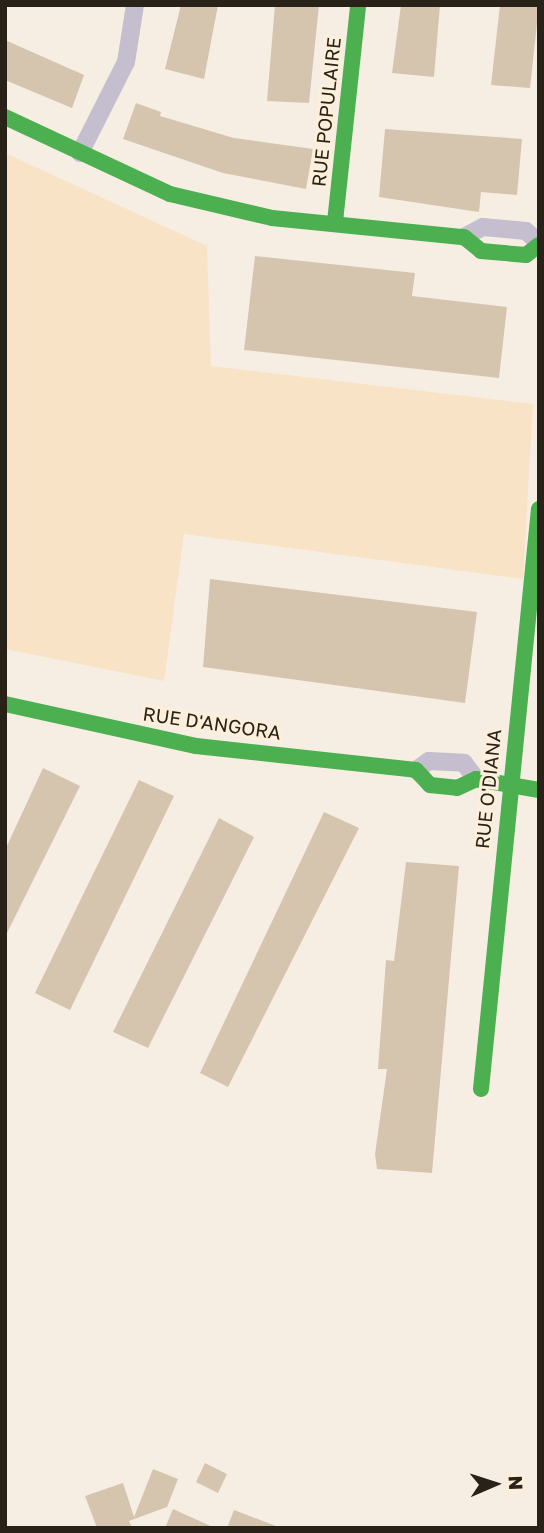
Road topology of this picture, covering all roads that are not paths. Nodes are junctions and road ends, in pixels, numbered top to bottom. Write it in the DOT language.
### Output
graph roads {
  1 [pos="135,5"];
  2 [pos="358,5"];
  3 [pos="5,117"];
  4 [pos="80,153"];
  5 [pos="335,222"];
  6 [pos="464,237"];
  7 [pos="539,244"];
  8 [pos="539,509"];
  9 [pos="5,704"];
  10 [pos="416,770"];
  11 [pos="476,779"];
  12 [pos="510,785"];
  13 [pos="539,790"];
  14 [pos="480,1082"];
  1 -- 4 [label="street"];
  2 -- 5 [label="street, RUE POPULAIRE"];
  3 -- 4 [label="street"];
  4 -- 5 [label="street"];
  5 -- 6 [label="street"];
  6 -- 7 [label="street"];
  8 -- 12 [label="street, RUE O'DIANA"];
  9 -- 10 [label="street, RUE D'ANGORA"];
  10 -- 11 [label="street, RUE D'ANGORA"];
  10 -- 11 [label="street, RUE D'ANGORA"];
  11 -- 12 [label="street, RUE D'ANGORA"];
  12 -- 13 [label="street, RUE D'ANGORA"];
  12 -- 14 [label="street, RUE O'DIANA"];
}
